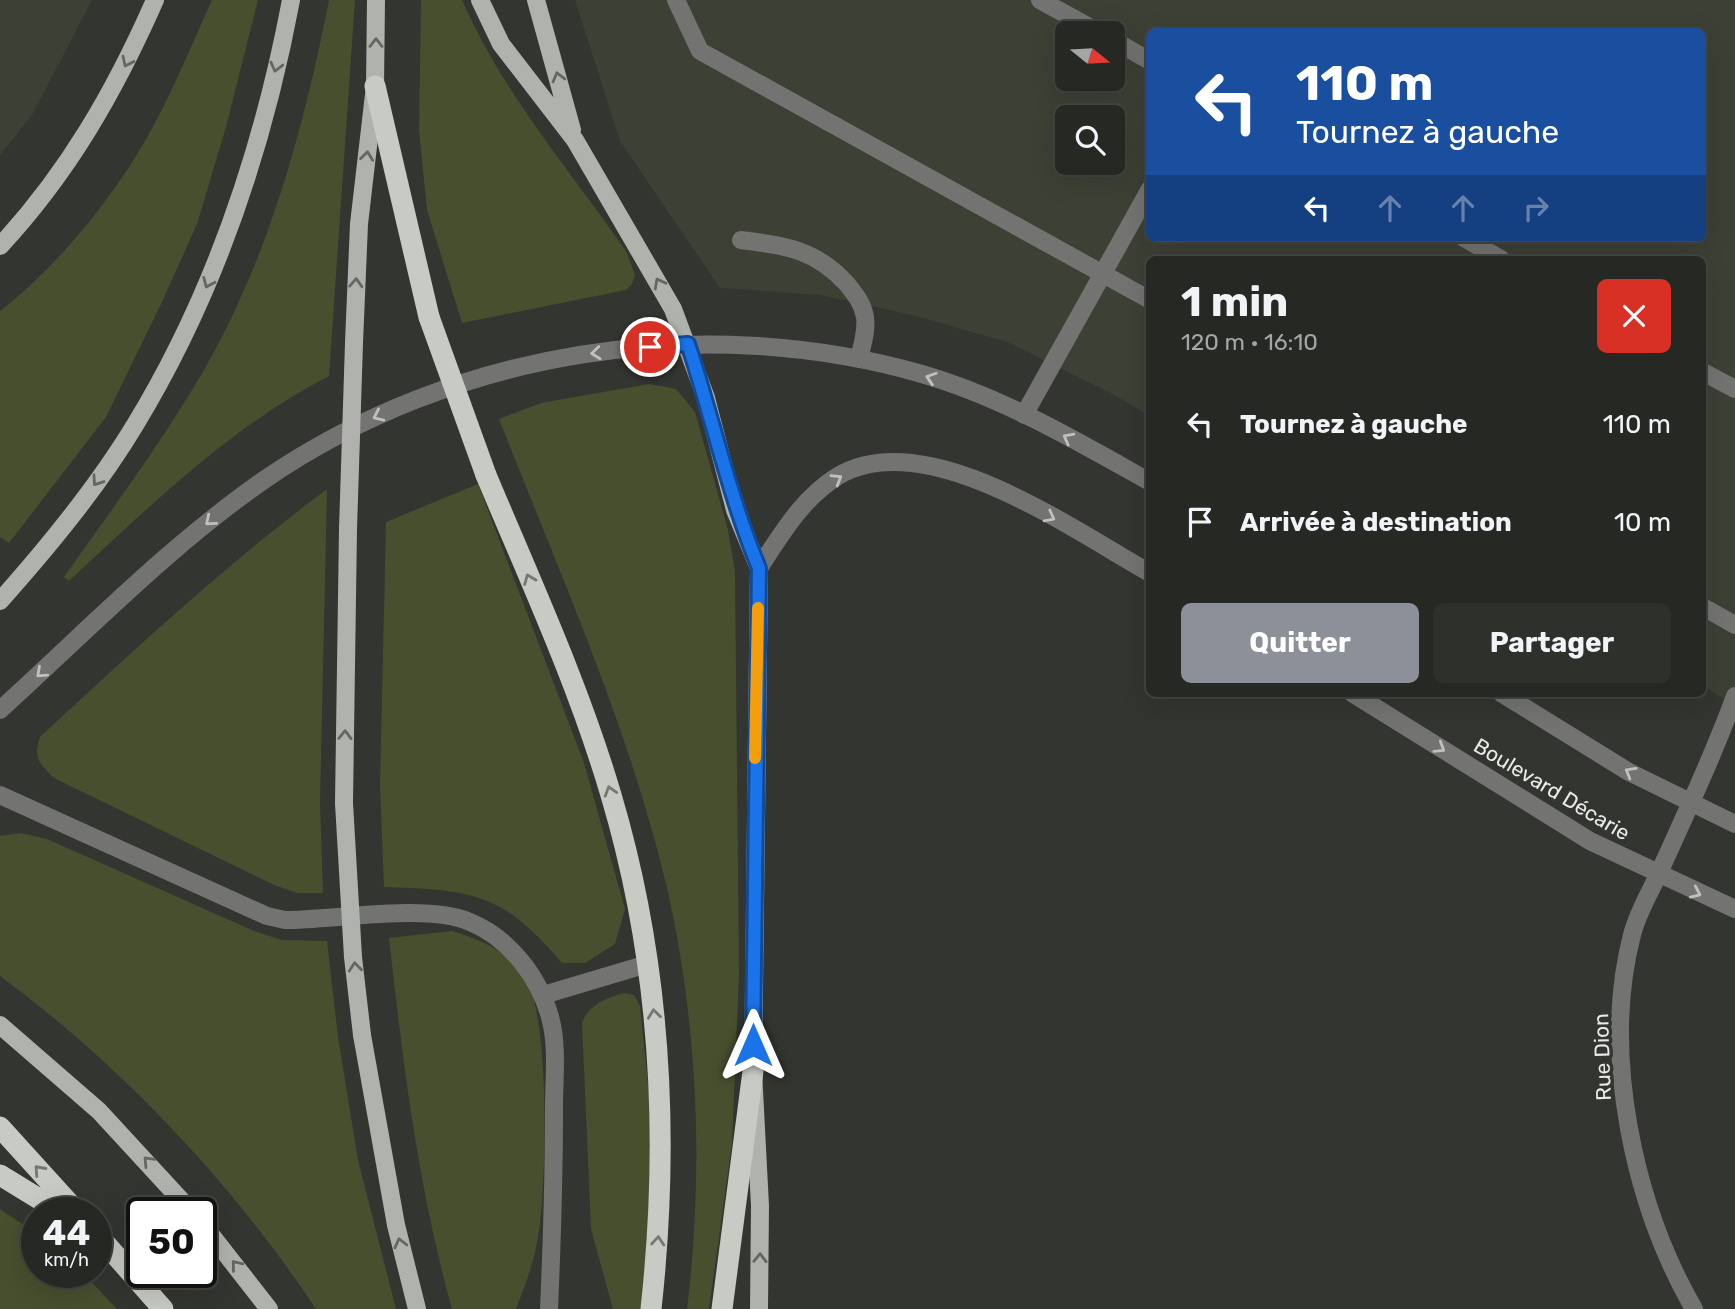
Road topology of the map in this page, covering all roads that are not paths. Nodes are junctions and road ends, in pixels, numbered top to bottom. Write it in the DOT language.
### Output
graph roads {
  1 [pos="155,0"];
  2 [pos="291,0"];
  3 [pos="376,0"];
  4 [pos="480,0"];
  5 [pos="536,0"];
  6 [pos="676,0"];
  7 [pos="1040,0"];
  8 [pos="1078,21"];
  9 [pos="1125,47"];
  10 [pos="1146,59"];
  11 [pos="375,86"];
  12 [pos="575,140"];
  13 [pos="1146,196"];
  14 [pos="741,240"];
  15 [pos="1471,242"];
  16 [pos="0,246"];
  17 [pos="1496,256"];
  18 [pos="1102,274"];
  19 [pos="1146,298"];
  20 [pos="688,344"];
  21 [pos="859,359"];
  22 [pos="1706,374"];
  23 [pos="1735,389"];
  24 [pos="1024,415"];
  25 [pos="1146,480"];
  26 [pos="759,568"];
  27 [pos="1146,571"];
  28 [pos="0,601"];
  29 [pos="1706,609"];
  30 [pos="1735,625"];
  31 [pos="1735,696"];
  32 [pos="1358,697"];
  33 [pos="1507,697"];
  34 [pos="0,709"];
  35 [pos="0,796"];
  36 [pos="1690,805"];
  37 [pos="1735,824"];
  38 [pos="1658,876"];
  39 [pos="1735,909"];
  40 [pos="647,964"];
  41 [pos="543,995"];
  42 [pos="0,1025"];
  43 [pos="753,1071"];
  44 [pos="0,1127"];
  45 [pos="0,1175"];
  46 [pos="36,1197"];
  47 [pos="63,1197"];
  48 [pos="178,1197"];
  49 [pos="217,1243"];
  50 [pos="112,1251"];
  51 [pos="163,1309"];
  52 [pos="269,1309"];
  53 [pos="416,1309"];
  54 [pos="549,1309"];
  55 [pos="651,1309"];
  56 [pos="722,1309"];
  57 [pos="759,1309"];
  58 [pos="1694,1309"];
  1 -- 16 [label="main road, one-way"];
  2 -- 28 [label="main road, one-way"];
  11 -- 3 [label="main road, one-way"];
  4 -- 12 [label="main road"];
  12 -- 5 [label="main road, one-way"];
  6 -- 18 [label="street"];
  7 -- 8 [label="street"];
  9 -- 10 [label="street"];
  40 -- 11 [label="highway, one-way, bridge"];
  53 -- 11 [label="main road, one-way, bridge"];
  20 -- 12 [label="main road, one-way"];
  13 -- 18 [label="street"];
  14 -- 21 [label="street"];
  15 -- 17 [label="street"];
  18 -- 19 [label="street"];
  18 -- 24 [label="street"];
  20 -- 21 [label="street"];
  20 -- 26 [label="main road"];
  20 -- 34 [label="street, one-way"];
  24 -- 21 [label="street, one-way"];
  22 -- 23 [label="street"];
  25 -- 24 [label="street, one-way"];
  26 -- 27 [label="street, one-way"];
  26 -- 43 [label="main road"];
  29 -- 30 [label="street"];
  31 -- 36 [label="street, Rue Dion"];
  32 -- 38 [label="street, Boulevard Décarie, one-way"];
  36 -- 33 [label="street, one-way"];
  35 -- 41 [label="street"];
  36 -- 37 [label="street"];
  36 -- 38 [label="street, Rue Dion"];
  38 -- 39 [label="street, Boulevard Décarie, one-way"];
  38 -- 58 [label="street, Rue Dion"];
  40 -- 41 [label="street"];
  55 -- 40 [label="highway, one-way"];
  41 -- 54 [label="street"];
  48 -- 42 [label="main road, one-way"];
  43 -- 56 [label="highway"];
  57 -- 43 [label="main road, one-way"];
  47 -- 44 [label="highway, one-way"];
  45 -- 46 [label="highway"];
  52 -- 49 [label="main road, one-way"];
  50 -- 51 [label="highway"];
}
